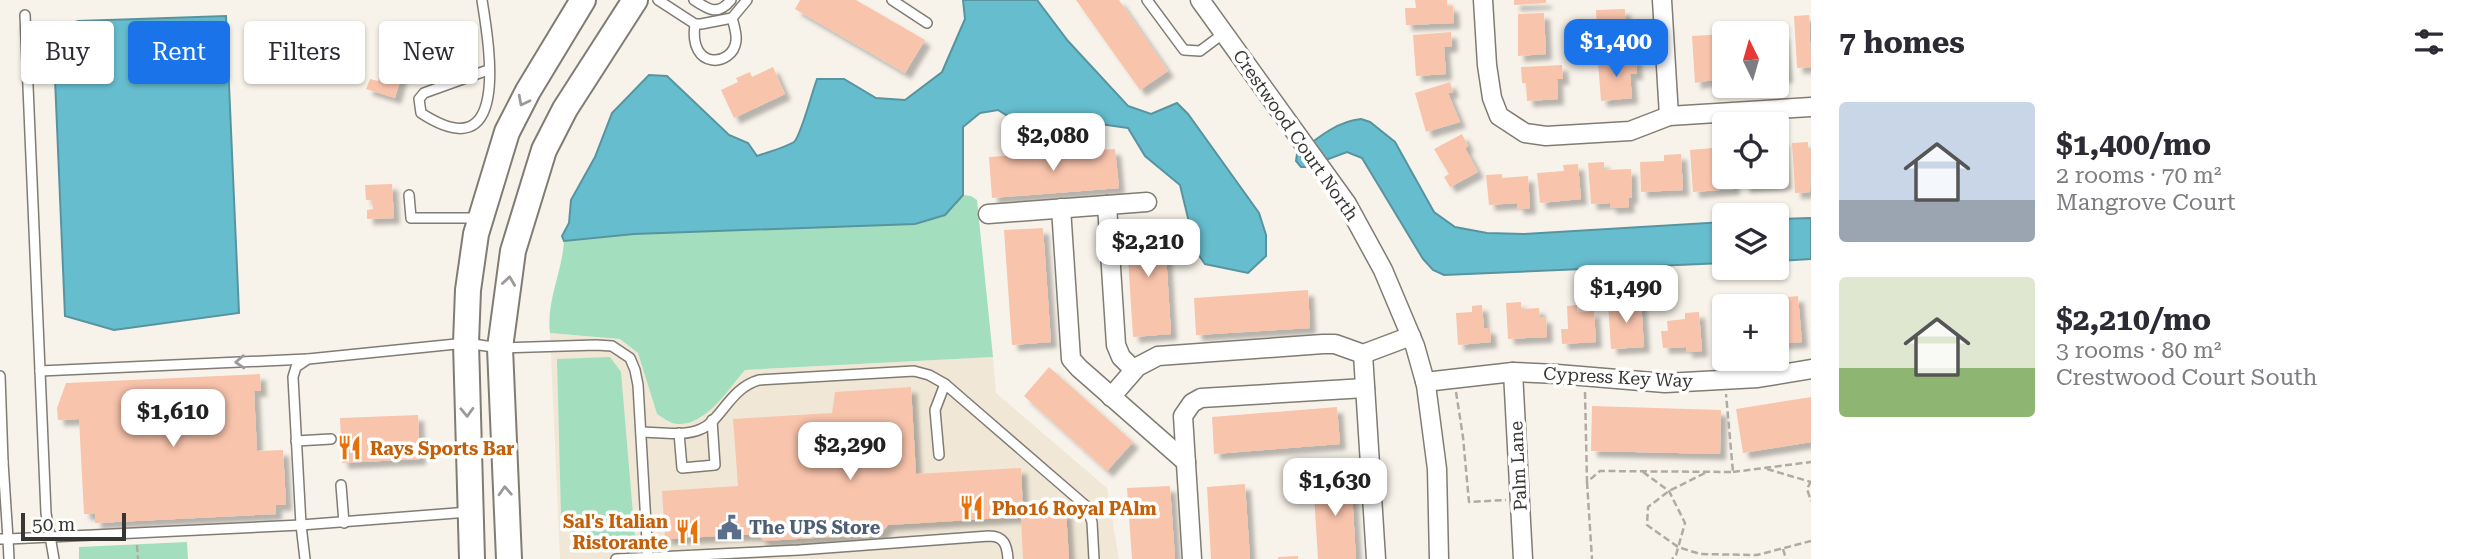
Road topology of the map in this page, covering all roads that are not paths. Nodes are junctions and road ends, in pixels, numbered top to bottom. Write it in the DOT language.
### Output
graph roads {
  1 [pos="482,0"];
  2 [pos="583,0"];
  3 [pos="635,0"];
  4 [pos="658,0"];
  5 [pos="694,0"];
  6 [pos="731,0"];
  7 [pos="747,0"];
  8 [pos="892,0"];
  9 [pos="1147,0"];
  10 [pos="1200,0"];
  11 [pos="1483,0"];
  12 [pos="1662,0"];
  13 [pos="25,15"];
  14 [pos="732,19"];
  15 [pos="927,23"];
  16 [pos="695,24"];
  17 [pos="1224,33"];
  18 [pos="488,70"];
  19 [pos="1811,107"];
  20 [pos="1669,116"];
  21 [pos="409,195"];
  22 [pos="1147,202"];
  23 [pos="1107,205"];
  24 [pos="1061,208"];
  25 [pos="988,214"];
  26 [pos="481,218"];
  27 [pos="1411,336"];
  28 [pos="466,343"];
  29 [pos="500,348"];
  30 [pos="1363,354"];
  31 [pos="308,359"];
  32 [pos="1811,369"];
  33 [pos="1134,370"];
  34 [pos="40,372"];
  35 [pos="1513,372"];
  36 [pos="0,376"];
  37 [pos="1425,382"];
  38 [pos="946,384"];
  39 [pos="1365,388"];
  40 [pos="1111,397"];
  41 [pos="712,420"];
  42 [pos="641,432"];
  43 [pos="679,433"];
  44 [pos="331,439"];
  45 [pos="296,441"];
  46 [pos="939,455"];
  47 [pos="2,462"];
  48 [pos="1186,463"];
  49 [pos="341,485"];
  50 [pos="3,507"];
  51 [pos="471,512"];
  52 [pos="344,523"];
  53 [pos="300,526"];
  54 [pos="50,538"];
  55 [pos="4,539"];
  56 [pos="648,558"];
  57 [pos="9,559"];
  58 [pos="54,559"];
  59 [pos="305,559"];
  60 [pos="472,559"];
  61 [pos="509,559"];
  62 [pos="616,559"];
  63 [pos="1008,559"];
  64 [pos="1094,559"];
  65 [pos="1192,559"];
  66 [pos="1376,559"];
  67 [pos="1440,559"];
  68 [pos="1523,559"];
  1 -- 18 [label="lane"];
  2 -- 26 [label="main road, one-way"];
  29 -- 3 [label="main road, one-way"];
  4 -- 16 [label="lane"];
  5 -- 6 [label="lane"];
  7 -- 14 [label="lane"];
  8 -- 15 [label="lane"];
  9 -- 17 [label="lane"];
  10 -- 17 [label="street, Crestwood Court North"];
  11 -- 20 [label="street"];
  12 -- 20 [label="street"];
  13 -- 34 [label="lane"];
  14 -- 16 [label="lane"];
  14 -- 16 [label="lane"];
  17 -- 27 [label="street, Crestwood Court North"];
  18 -- 18 [label="lane"];
  19 -- 20 [label="street"];
  21 -- 26 [label="lane"];
  22 -- 23 [label="street"];
  23 -- 24 [label="street"];
  23 -- 33 [label="street"];
  24 -- 25 [label="street"];
  24 -- 40 [label="street"];
  26 -- 28 [label="main road"];
  27 -- 30 [label="street"];
  27 -- 37 [label="street, Crestwood Court North"];
  28 -- 29 [label="lane"];
  28 -- 31 [label="lane"];
  28 -- 51 [label="main road, one-way"];
  29 -- 42 [label="lane"];
  61 -- 29 [label="main road, one-way"];
  30 -- 33 [label="street"];
  30 -- 39 [label="street"];
  31 -- 34 [label="lane, one-way"];
  31 -- 45 [label="lane"];
  32 -- 35 [label="street, Cypress Key Way"];
  33 -- 40 [label="street"];
  34 -- 54 [label="lane"];
  35 -- 37 [label="street, Cypress Key Way"];
  35 -- 68 [label="street, Palm Lane"];
  36 -- 47 [label="lane"];
  37 -- 67 [label="street, Crestwood Court North"];
  38 -- 41 [label="lane"];
  38 -- 46 [label="lane"];
  38 -- 64 [label="lane"];
  39 -- 48 [label="street"];
  39 -- 66 [label="street"];
  40 -- 48 [label="street"];
  41 -- 43 [label="lane"];
  41 -- 43 [label="lane"];
  42 -- 43 [label="lane"];
  42 -- 56 [label="lane"];
  44 -- 45 [label="lane"];
  45 -- 53 [label="lane"];
  47 -- 50 [label="lane"];
  48 -- 65 [label="street"];
  49 -- 52 [label="lane"];
  50 -- 55 [label="lane"];
  51 -- 52 [label="lane"];
  51 -- 60 [label="main road"];
  52 -- 53 [label="lane"];
  53 -- 54 [label="lane"];
  53 -- 59 [label="lane"];
  54 -- 55 [label="lane"];
  54 -- 58 [label="lane"];
  55 -- 57 [label="lane"];
  56 -- 62 [label="lane"];
  56 -- 63 [label="lane"];
}
